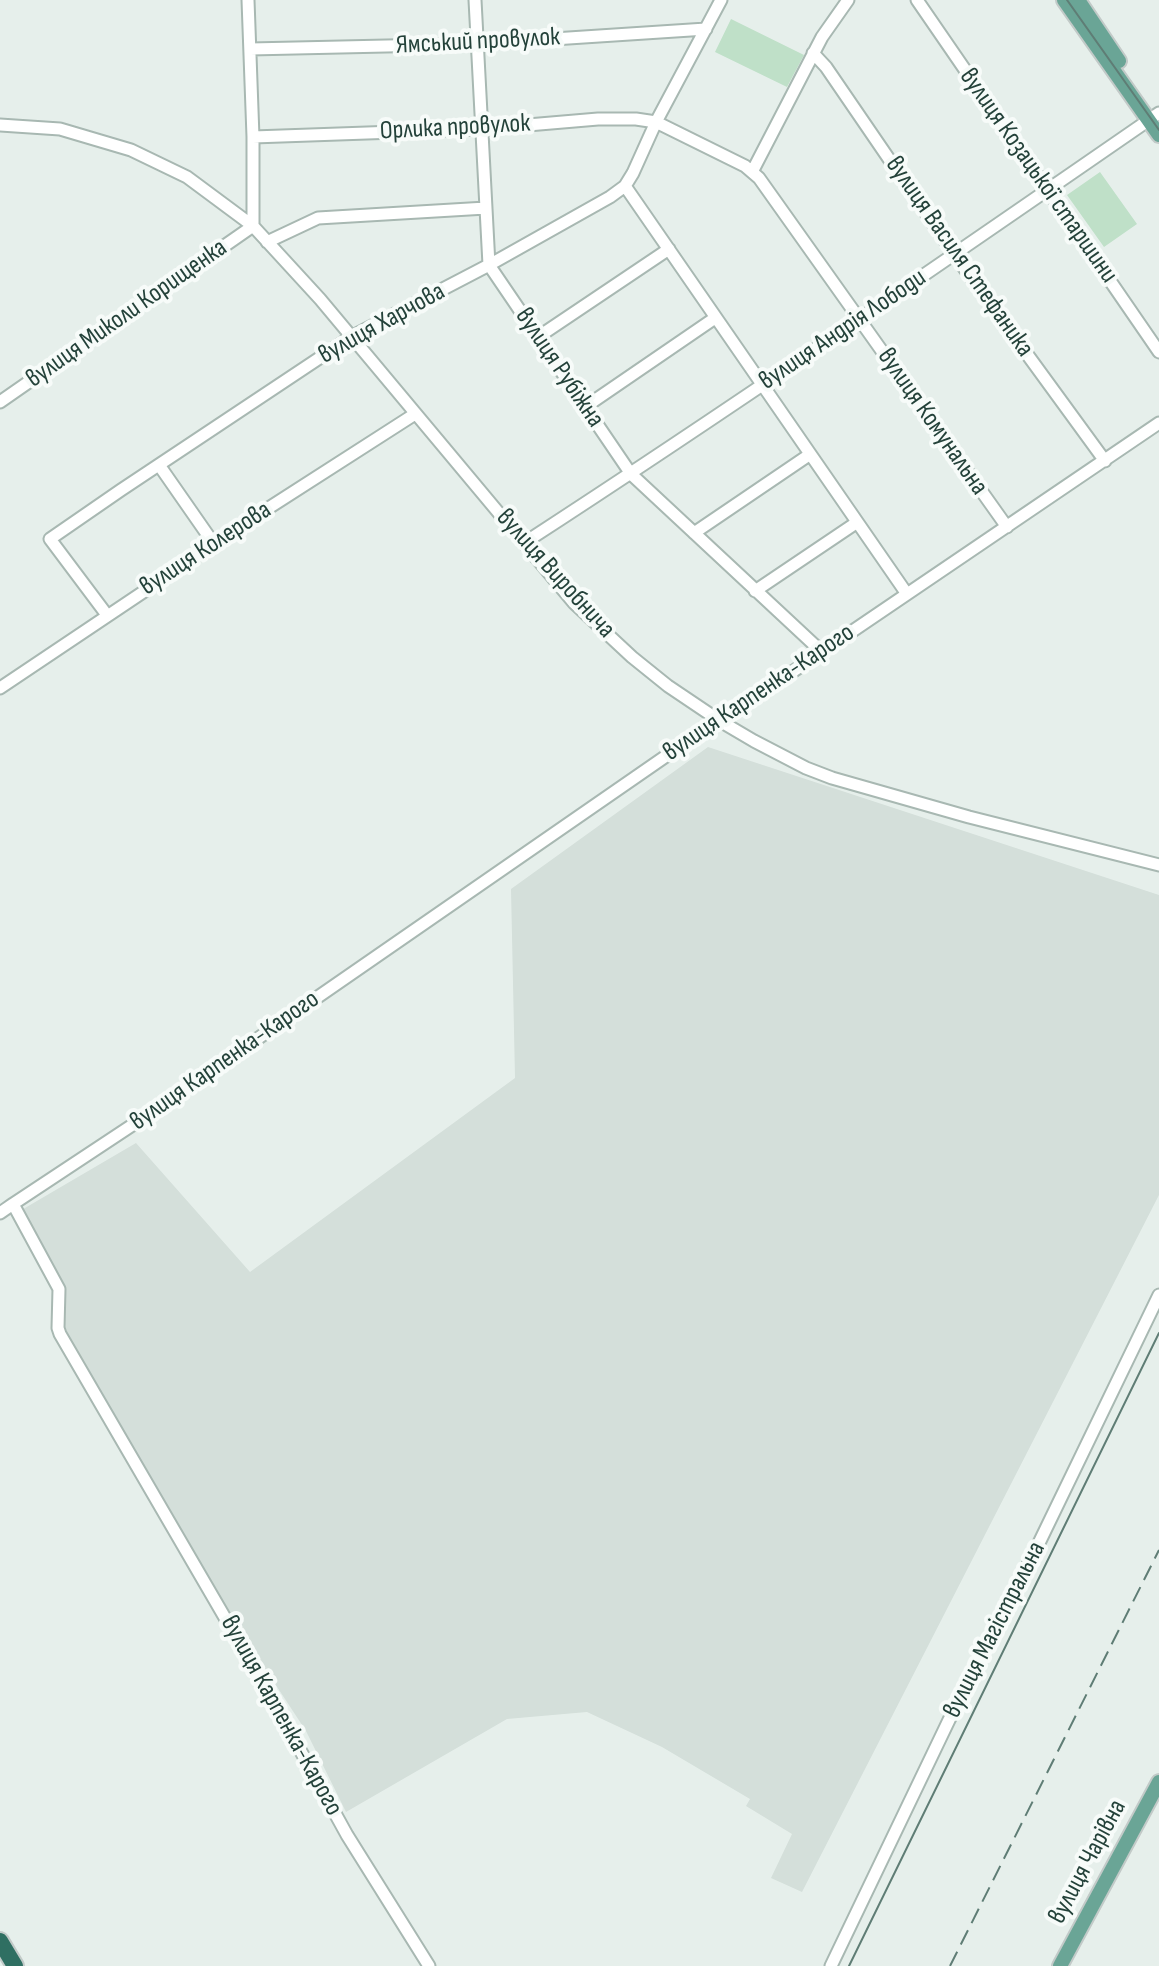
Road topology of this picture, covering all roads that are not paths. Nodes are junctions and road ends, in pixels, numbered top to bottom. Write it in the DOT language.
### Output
graph roads {
  1 [pos="248,0"];
  2 [pos="475,0"];
  3 [pos="721,0"];
  4 [pos="848,0"];
  5 [pos="917,0"];
  6 [pos="1064,0"];
  7 [pos="1078,0"];
  8 [pos="706,29"];
  9 [pos="477,44"];
  10 [pos="250,49"];
  11 [pos="813,53"];
  12 [pos="1156,117"];
  13 [pos="656,122"];
  14 [pos="0,125"];
  15 [pos="481,129"];
  16 [pos="1159,135"];
  17 [pos="253,137"];
  18 [pos="752,172"];
  19 [pos="625,186"];
  20 [pos="1048,189"];
  21 [pos="486,208"];
  22 [pos="253,226"];
  23 [pos="267,242"];
  24 [pos="669,249"];
  25 [pos="954,254"];
  26 [pos="489,265"];
  27 [pos="715,318"];
  28 [pos="859,319"];
  29 [pos="351,337"];
  30 [pos="538,337"];
  31 [pos="1159,352"];
  32 [pos="761,386"];
  33 [pos="0,402"];
  34 [pos="585,407"];
  35 [pos="415,414"];
  36 [pos="1159,423"];
  37 [pos="809,455"];
  38 [pos="1105,461"];
  39 [pos="159,465"];
  40 [pos="631,474"];
  41 [pos="856,523"];
  42 [pos="1007,527"];
  43 [pos="694,533"];
  44 [pos="524,543"];
  45 [pos="214,544"];
  46 [pos="755,591"];
  47 [pos="907,594"];
  48 [pos="107,615"];
  49 [pos="822,652"];
  50 [pos="0,688"];
  51 [pos="720,721"];
  52 [pos="1159,865"];
  53 [pos="13,1204"];
  54 [pos="0,1213"];
  55 [pos="1159,1295"];
  56 [pos="1159,1782"];
  57 [pos="0,1941"];
  58 [pos="15,1966"];
  59 [pos="429,1966"];
  60 [pos="831,1966"];
  61 [pos="1060,1966"];
  1 -- 10 [label="street"];
  2 -- 9 [label="street"];
  3 -- 8 [label="street"];
  4 -- 11 [label="street"];
  5 -- 20 [label="street, вулиця Козацької старшини"];
  6 -- 12 [label="main road"];
  7 -- 12 [label="main road"];
  8 -- 9 [label="street, Ямський провулок"];
  8 -- 13 [label="street"];
  9 -- 10 [label="street, Ямський провулок"];
  9 -- 15 [label="street"];
  10 -- 17 [label="street"];
  11 -- 18 [label="street"];
  11 -- 25 [label="street, вулиця Василя Стефаника"];
  12 -- 16 [label="main road"];
  12 -- 20 [label="street, вулиця Андрія Лободи"];
  13 -- 15 [label="street, Орлика провулок"];
  13 -- 18 [label="street, вулиця Комунальна"];
  13 -- 19 [label="street"];
  14 -- 22 [label="street, вулиця Виробнича"];
  15 -- 17 [label="street, Орлика провулок"];
  15 -- 21 [label="street"];
  17 -- 22 [label="street"];
  18 -- 28 [label="street, вулиця Комунальна"];
  19 -- 24 [label="street"];
  19 -- 26 [label="street, вулиця Харчова"];
  20 -- 25 [label="street, вулиця Андрія Лободи"];
  20 -- 31 [label="street, вулиця Козацької старшини"];
  21 -- 23 [label="street, вулиця Миколи Корищенка"];
  21 -- 26 [label="street"];
  22 -- 23 [label="street, вулиця Виробнича"];
  22 -- 33 [label="street, вулиця Миколи Корищенка"];
  23 -- 29 [label="street, вулиця Виробнича"];
  24 -- 27 [label="street"];
  24 -- 30 [label="street"];
  25 -- 28 [label="street, вулиця Андрія Лободи"];
  25 -- 38 [label="street, вулиця Василя Стефаника"];
  26 -- 29 [label="street, вулиця Харчова"];
  26 -- 30 [label="street, вулиця Рубіжна"];
  27 -- 32 [label="street"];
  27 -- 34 [label="street"];
  28 -- 32 [label="street, вулиця Андрія Лободи"];
  28 -- 42 [label="street, вулиця Комунальна"];
  29 -- 35 [label="street, вулиця Виробнича"];
  29 -- 39 [label="street, вулиця Харчова"];
  30 -- 34 [label="street, вулиця Рубіжна"];
  32 -- 37 [label="street"];
  32 -- 40 [label="street, вулиця Андрія Лободи"];
  34 -- 40 [label="street, вулиця Рубіжна"];
  35 -- 44 [label="street, вулиця Виробнича"];
  35 -- 45 [label="street, вулиця Колерова"];
  36 -- 38 [label="street, вулиця Карпенка-Карого"];
  37 -- 41 [label="street"];
  37 -- 43 [label="street"];
  38 -- 42 [label="street, вулиця Карпенка-Карого"];
  39 -- 45 [label="street"];
  39 -- 48 [label="street, вулиця Харчова"];
  40 -- 43 [label="street, вулиця Рубіжна"];
  40 -- 44 [label="street, вулиця Андрія Лободи"];
  41 -- 46 [label="street"];
  41 -- 47 [label="street"];
  42 -- 47 [label="street, вулиця Карпенка-Карого"];
  43 -- 46 [label="street, вулиця Рубіжна"];
  44 -- 51 [label="street, вулиця Виробнича"];
  45 -- 48 [label="street, вулиця Колерова"];
  46 -- 49 [label="street, вулиця Рубіжна"];
  47 -- 49 [label="street, вулиця Карпенка-Карого"];
  48 -- 50 [label="street, вулиця Колерова"];
  49 -- 51 [label="street, вулиця Карпенка-Карого"];
  51 -- 52 [label="street, вулиця Виробнича"];
  51 -- 53 [label="street, вулиця Карпенка-Карого"];
  53 -- 54 [label="street"];
  53 -- 59 [label="street, вулиця Карпенка-Карого"];
  55 -- 60 [label="street, вулиця Магістральна"];
  56 -- 61 [label="main road, вулиця Чарівна"];
  57 -- 58 [label="highway"];
}
